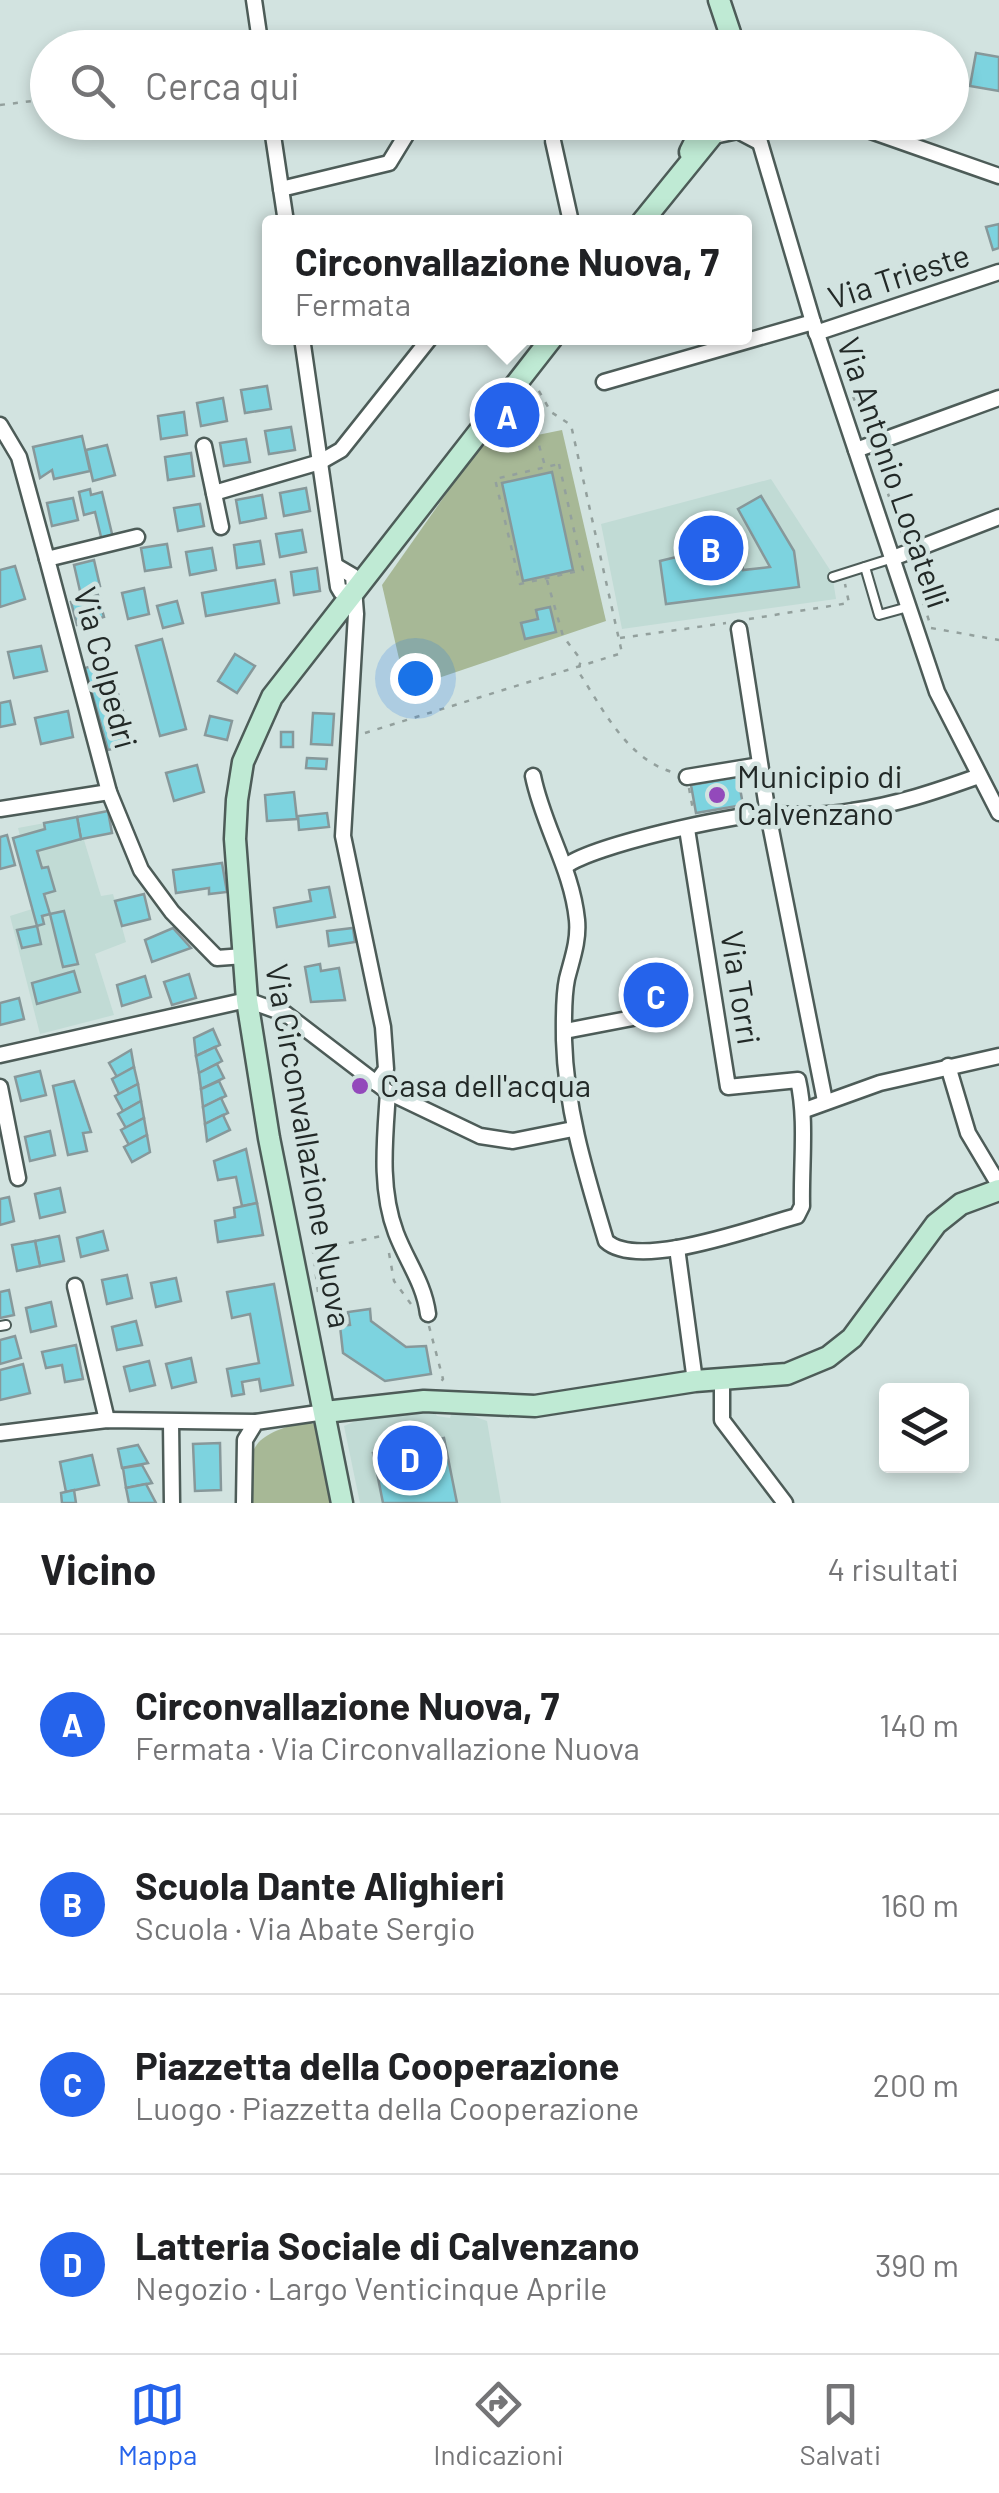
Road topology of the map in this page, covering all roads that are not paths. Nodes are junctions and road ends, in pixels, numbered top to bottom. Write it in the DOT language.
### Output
graph roads {
  1 [pos="254,0"];
  2 [pos="721,6"];
  3 [pos="258,30"];
  4 [pos="729,30"];
  5 [pos="274,140"];
  6 [pos="403,140"];
  7 [pos="704,140"];
  8 [pos="758,140"];
  9 [pos="896,140"];
  10 [pos="553,141"];
  11 [pos="999,176"];
  12 [pos="281,189"];
  13 [pos="285,215"];
  14 [pos="569,215"];
  15 [pos="647,215"];
  16 [pos="999,272"];
  17 [pos="815,328"];
  18 [pos="752,344"];
  19 [pos="303,345"];
  20 [pos="424,345"];
  21 [pos="546,345"];
  22 [pos="749,345"];
  23 [pos="519,379"];
  24 [pos="604,382"];
  25 [pos="999,398"];
  26 [pos="0,426"];
  27 [pos="481,428"];
  28 [pos="204,446"];
  29 [pos="864,447"];
  30 [pos="320,462"];
  31 [pos="214,493"];
  32 [pos="999,517"];
  33 [pos="221,527"];
  34 [pos="138,537"];
  35 [pos="901,556"];
  36 [pos="46,559"];
  37 [pos="865,567"];
  38 [pos="833,577"];
  39 [pos="353,591"];
  40 [pos="910,606"];
  41 [pos="739,629"];
  42 [pos="760,765"];
  43 [pos="533,776"];
  44 [pos="978,776"];
  45 [pos="688,777"];
  46 [pos="109,792"];
  47 [pos="0,809"];
  48 [pos="999,813"];
  49 [pos="768,814"];
  50 [pos="691,829"];
  51 [pos="566,866"];
  52 [pos="244,956"];
  53 [pos="246,1000"];
  54 [pos="638,1017"];
  55 [pos="564,1031"];
  56 [pos="0,1054"];
  57 [pos="999,1056"];
  58 [pos="948,1066"];
  59 [pos="0,1087"];
  60 [pos="382,1087"];
  61 [pos="826,1101"];
  62 [pos="805,1110"];
  63 [pos="572,1129"];
  64 [pos="18,1178"];
  65 [pos="999,1187"];
  66 [pos="677,1248"];
  67 [pos="75,1286"];
  68 [pos="425,1316"];
  69 [pos="695,1381"];
  70 [pos="722,1382"];
  71 [pos="326,1412"];
  72 [pos="107,1420"];
  73 [pos="170,1422"];
  74 [pos="256,1422"];
  75 [pos="0,1434"];
  76 [pos="172,1503"];
  77 [pos="244,1503"];
  78 [pos="342,1503"];
  79 [pos="785,1503"];
  1 -- 3 [label="street"];
  2 -- 4 [label="main road"];
  5 -- 12 [label="street"];
  6 -- 12 [label="street"];
  7 -- 15 [label="main road"];
  8 -- 17 [label="street, Via Antonio Locatelli"];
  9 -- 11 [label="street"];
  10 -- 14 [label="street"];
  12 -- 13 [label="street"];
  16 -- 17 [label="street, Via Trieste"];
  17 -- 18 [label="street, Via Trieste"];
  17 -- 29 [label="street, Via Antonio Locatelli"];
  19 -- 30 [label="street"];
  20 -- 30 [label="street"];
  21 -- 23 [label="main road, Via Circonvallazione Nuova"];
  22 -- 24 [label="street, Via Trieste"];
  23 -- 27 [label="main road, Via Circonvallazione Nuova"];
  23 -- 27 [label="lane"];
  25 -- 29 [label="street"];
  26 -- 36 [label="street, Via Colpedri"];
  27 -- 39 [label="main road, Via Circonvallazione Nuova"];
  28 -- 31 [label="street"];
  29 -- 35 [label="street, Via Antonio Locatelli"];
  30 -- 31 [label="street"];
  30 -- 39 [label="street"];
  31 -- 33 [label="street"];
  32 -- 35 [label="street"];
  34 -- 36 [label="street, Via Colpedri"];
  35 -- 37 [label="lane"];
  35 -- 40 [label="street, Via Antonio Locatelli"];
  36 -- 46 [label="street, Via Colpedri"];
  37 -- 38 [label="lane"];
  37 -- 40 [label="lane"];
  39 -- 52 [label="main road, Via Circonvallazione Nuova"];
  39 -- 60 [label="street"];
  40 -- 44 [label="street, Via Antonio Locatelli"];
  41 -- 42 [label="street"];
  42 -- 45 [label="street"];
  42 -- 49 [label="street"];
  43 -- 51 [label="street"];
  44 -- 48 [label="street, Via Antonio Locatelli"];
  44 -- 49 [label="street"];
  46 -- 47 [label="street"];
  46 -- 52 [label="street, Via Colpedri"];
  49 -- 50 [label="street"];
  49 -- 61 [label="street"];
  50 -- 51 [label="street"];
  50 -- 62 [label="street, Via Torri"];
  51 -- 55 [label="street"];
  52 -- 53 [label="main road, Via Circonvallazione Nuova"];
  53 -- 56 [label="street"];
  53 -- 60 [label="street"];
  53 -- 71 [label="main road, Via Circonvallazione Nuova"];
  54 -- 55 [label="street"];
  55 -- 63 [label="street"];
  57 -- 58 [label="street"];
  58 -- 61 [label="street"];
  58 -- 65 [label="street"];
  59 -- 64 [label="street"];
  60 -- 63 [label="street"];
  60 -- 68 [label="street"];
  61 -- 62 [label="street"];
  62 -- 66 [label="street"];
  63 -- 66 [label="street"];
  65 -- 70 [label="main road"];
  66 -- 69 [label="street"];
  67 -- 72 [label="street"];
  69 -- 70 [label="main road"];
  69 -- 71 [label="main road"];
  70 -- 79 [label="street"];
  71 -- 74 [label="street"];
  71 -- 78 [label="main road, Via Circonvallazione Nuova"];
  72 -- 73 [label="street"];
  72 -- 75 [label="street"];
  73 -- 74 [label="street"];
  73 -- 76 [label="street"];
  74 -- 77 [label="street"];
}
